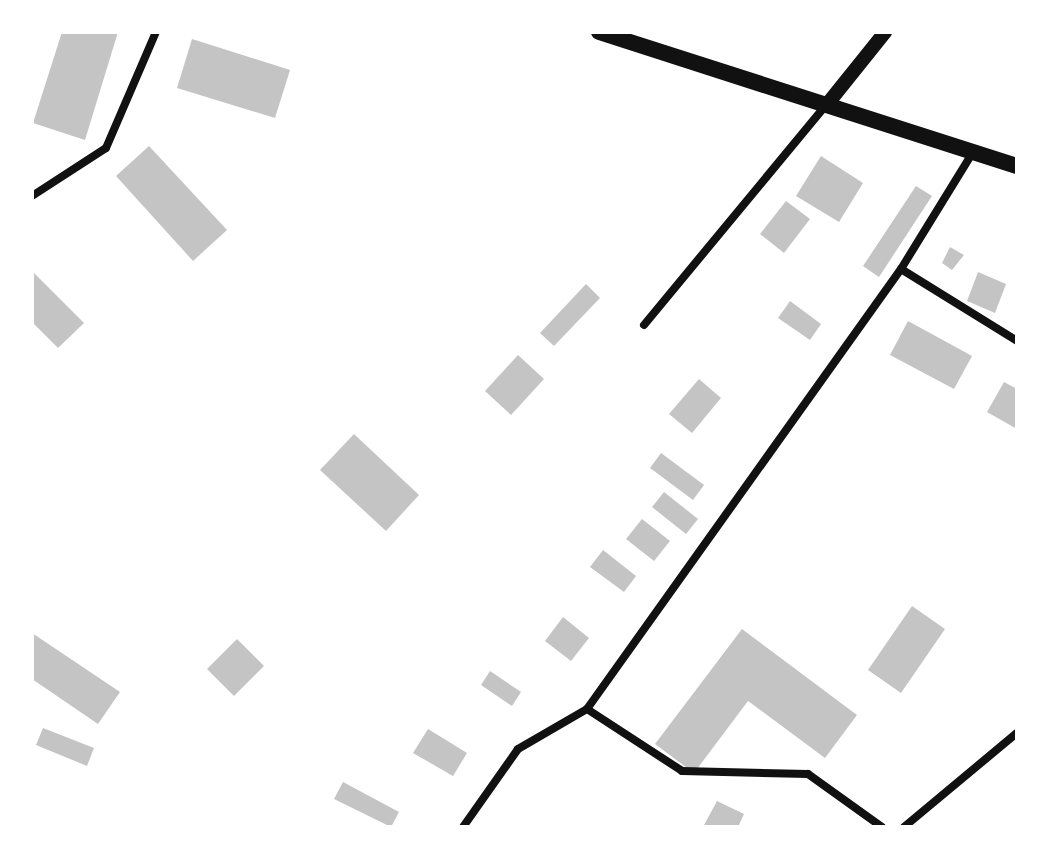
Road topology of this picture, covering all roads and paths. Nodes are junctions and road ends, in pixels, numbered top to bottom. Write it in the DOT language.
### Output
graph roads {
  1 [pos="156,32"];
  2 [pos="599,32"];
  3 [pos="885,32"];
  4 [pos="829,102"];
  5 [pos="973,152"];
  6 [pos="1017,166"];
  7 [pos="32,196"];
  8 [pos="901,269"];
  9 [pos="644,325"];
  10 [pos="1017,341"];
  11 [pos="587,709"];
  12 [pos="1017,733"];
  13 [pos="463,827"];
  14 [pos="882,827"];
  15 [pos="904,827"];
  1 -- 7 [label="street"];
  2 -- 4 [label="main road"];
  3 -- 4 [label="street"];
  4 -- 5 [label="main road"];
  4 -- 9 [label="street"];
  5 -- 6 [label="main road"];
  5 -- 8 [label="street"];
  8 -- 10 [label="street"];
  8 -- 11 [label="street"];
  11 -- 13 [label="street"];
  11 -- 14 [label="street"];
  12 -- 15 [label="street"];
}
